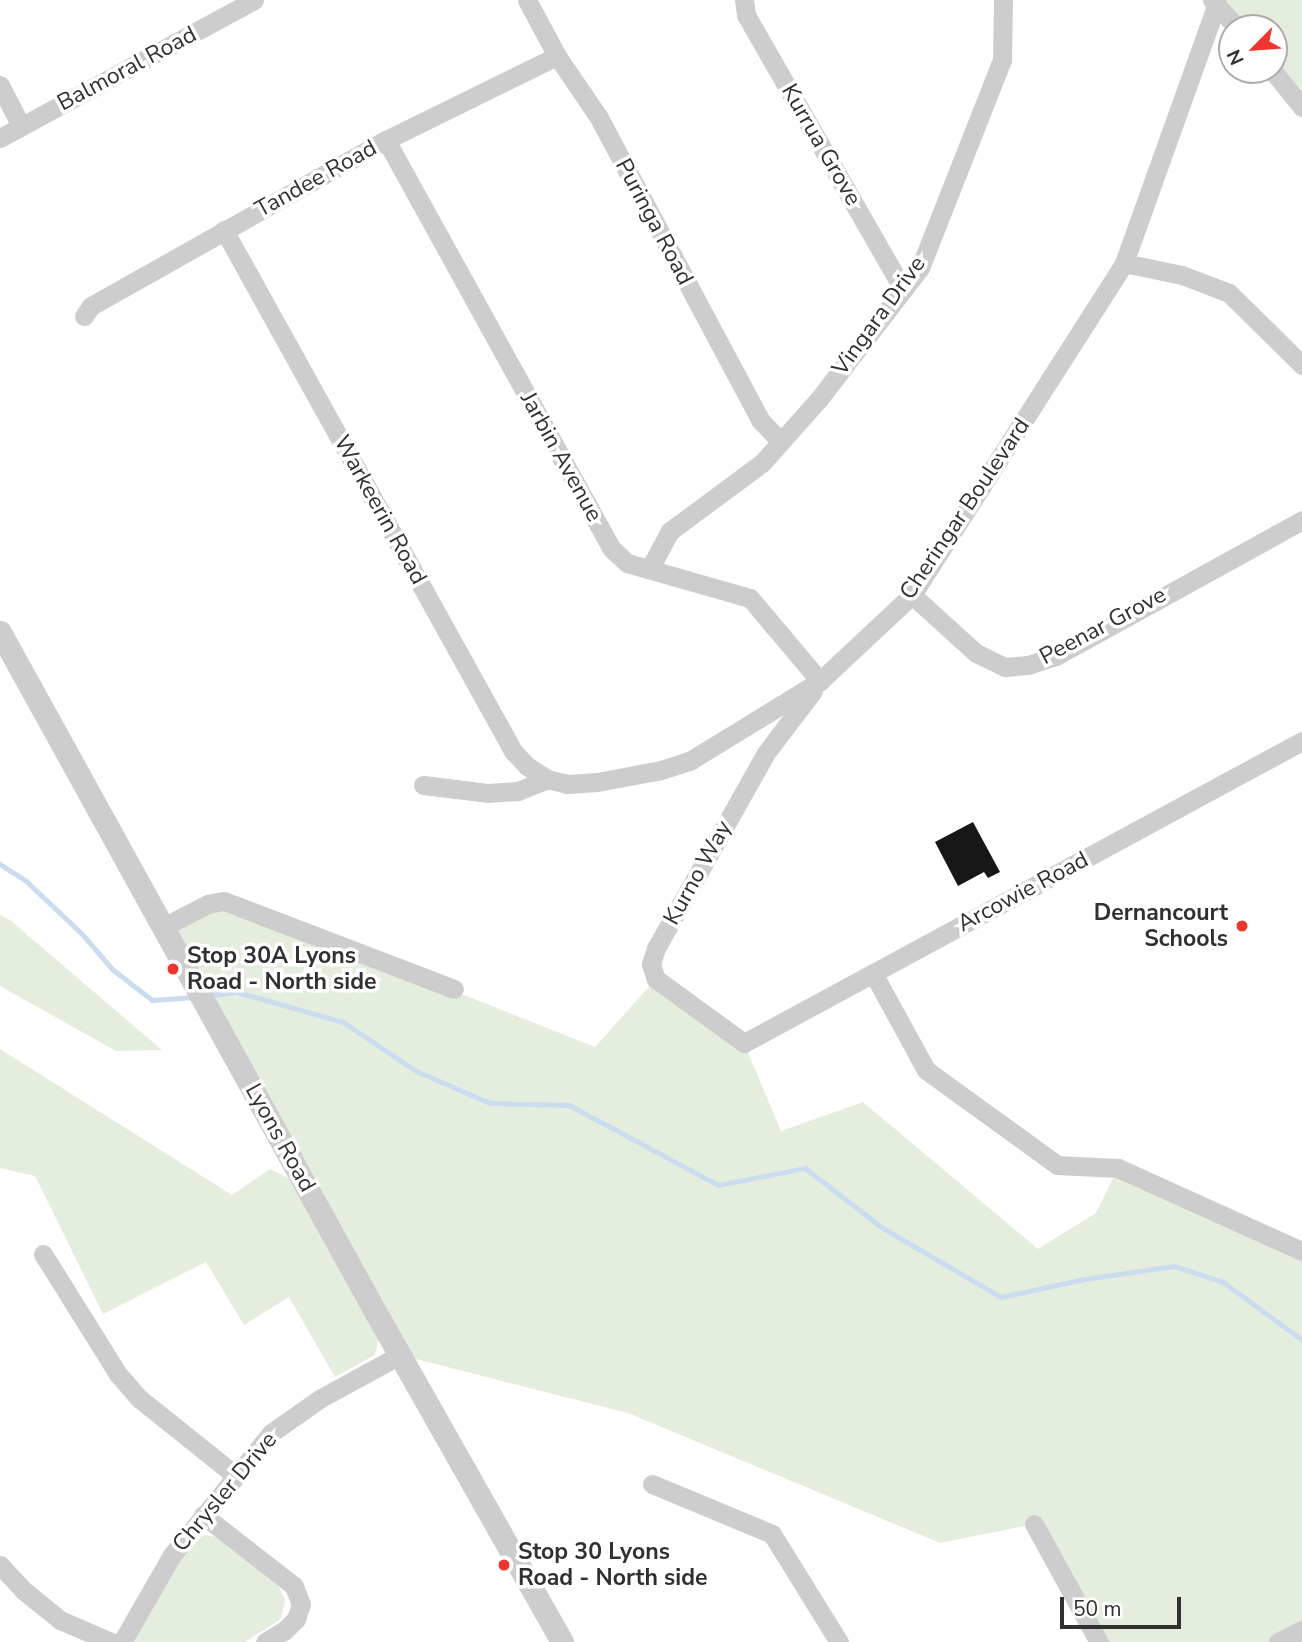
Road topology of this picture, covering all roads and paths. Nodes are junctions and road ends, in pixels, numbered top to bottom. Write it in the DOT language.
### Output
graph roads {
  1 [pos="254,0"];
  2 [pos="527,0"];
  3 [pos="744,0"];
  4 [pos="1003,0"];
  5 [pos="1215,2"];
  6 [pos="557,56"];
  7 [pos="1283,84"];
  8 [pos="0,85"];
  9 [pos="1302,107"];
  10 [pos="22,126"];
  11 [pos="0,138"];
  12 [pos="386,140"];
  13 [pos="225,230"];
  14 [pos="1124,263"];
  15 [pos="903,289"];
  16 [pos="84,316"];
  17 [pos="1302,365"];
  18 [pos="781,442"];
  19 [pos="1302,520"];
  20 [pos="650,568"];
  21 [pos="912,595"];
  22 [pos="0,632"];
  23 [pos="820,681"];
  24 [pos="1302,741"];
  25 [pos="547,779"];
  26 [pos="423,785"];
  27 [pos="163,927"];
  28 [pos="873,973"];
  29 [pos="454,989"];
  30 [pos="744,1043"];
  31 [pos="1302,1251"];
  32 [pos="43,1254"];
  33 [pos="400,1355"];
  34 [pos="235,1475"];
  35 [pos="652,1484"];
  36 [pos="203,1515"];
  37 [pos="1034,1524"];
  38 [pos="0,1565"];
  39 [pos="1299,1631"];
  40 [pos="111,1642"];
  41 [pos="122,1642"];
  42 [pos="265,1642"];
  43 [pos="562,1642"];
  44 [pos="839,1642"];
  45 [pos="1099,1642"];
  46 [pos="1278,1642"];
  1 -- 10 [label="street, Balmoral Road"];
  2 -- 6 [label="street, Puringa Road"];
  3 -- 15 [label="street, Kurrua Grove"];
  4 -- 15 [label="street, Vingara Drive"];
  5 -- 14 [label="street, Cheringar Boulevard"];
  6 -- 12 [label="street, Tandee Road"];
  6 -- 18 [label="street, Puringa Road"];
  7 -- 9 [label="street"];
  8 -- 10 [label="street"];
  10 -- 11 [label="street, Balmoral Road"];
  12 -- 13 [label="street, Tandee Road"];
  12 -- 20 [label="street, Jarbin Avenue"];
  13 -- 16 [label="street, Tandee Road"];
  13 -- 25 [label="street, Warkeerin Road"];
  14 -- 17 [label="street"];
  14 -- 21 [label="street, Cheringar Boulevard"];
  15 -- 18 [label="street, Vingara Drive"];
  18 -- 20 [label="street, Vingara Drive"];
  19 -- 21 [label="street, Peenar Grove"];
  20 -- 23 [label="street, Jarbin Avenue"];
  21 -- 23 [label="street, Cheringar Boulevard"];
  22 -- 27 [label="street, Lyons Road"];
  23 -- 25 [label="street, Cheringar Boulevard"];
  23 -- 30 [label="street, Kurno Way"];
  24 -- 28 [label="street, Arcowie Road"];
  25 -- 26 [label="street, Cheringar Boulevard"];
  27 -- 29 [label="street"];
  27 -- 33 [label="street, Lyons Road"];
  28 -- 30 [label="street, Arcowie Road"];
  28 -- 31 [label="street"];
  32 -- 34 [label="street"];
  33 -- 34 [label="street, Chrysler Drive"];
  33 -- 43 [label="street, Lyons Road"];
  34 -- 36 [label="street, Chrysler Drive"];
  35 -- 44 [label="street"];
  36 -- 41 [label="street, Chrysler Drive"];
  36 -- 42 [label="street"];
  37 -- 45 [label="street"];
  38 -- 40 [label="street"];
  39 -- 46 [label="street"];
}
